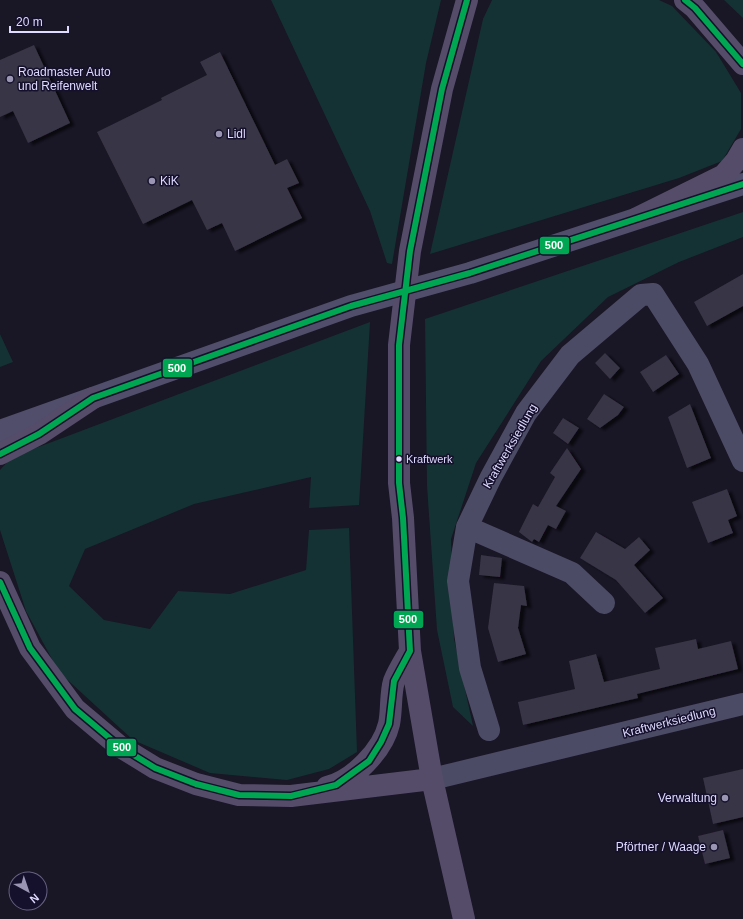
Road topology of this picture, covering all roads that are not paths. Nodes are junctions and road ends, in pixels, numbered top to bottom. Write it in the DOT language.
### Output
graph roads {
  1 [pos="468,0"];
  2 [pos="687,3"];
  3 [pos="743,64"];
  4 [pos="743,149"];
  5 [pos="743,184"];
  6 [pos="637,218"];
  7 [pos="93,398"];
  8 [pos="0,431"];
  9 [pos="0,454"];
  10 [pos="743,461"];
  11 [pos="467,527"];
  12 [pos="0,582"];
  13 [pos="604,603"];
  14 [pos="410,651"];
  15 [pos="743,704"];
  16 [pos="489,730"];
  17 [pos="432,779"];
  18 [pos="291,796"];
  19 [pos="464,919"];
  1 -- 14 [label="main road"];
  2 -- 3 [label="main road"];
  4 -- 6 [label="main road"];
  5 -- 6 [label="main road"];
  6 -- 7 [label="main road"];
  7 -- 8 [label="main road"];
  7 -- 9 [label="main road"];
  10 -- 11 [label="street, Kraftwerksiedlung"];
  11 -- 13 [label="street"];
  11 -- 16 [label="street, Kraftwerksiedlung"];
  12 -- 18 [label="main road"];
  14 -- 17 [label="main road"];
  14 -- 18 [label="main road"];
  15 -- 17 [label="street, Kraftwerksiedlung"];
  17 -- 18 [label="main road"];
  17 -- 19 [label="main road"];
}
